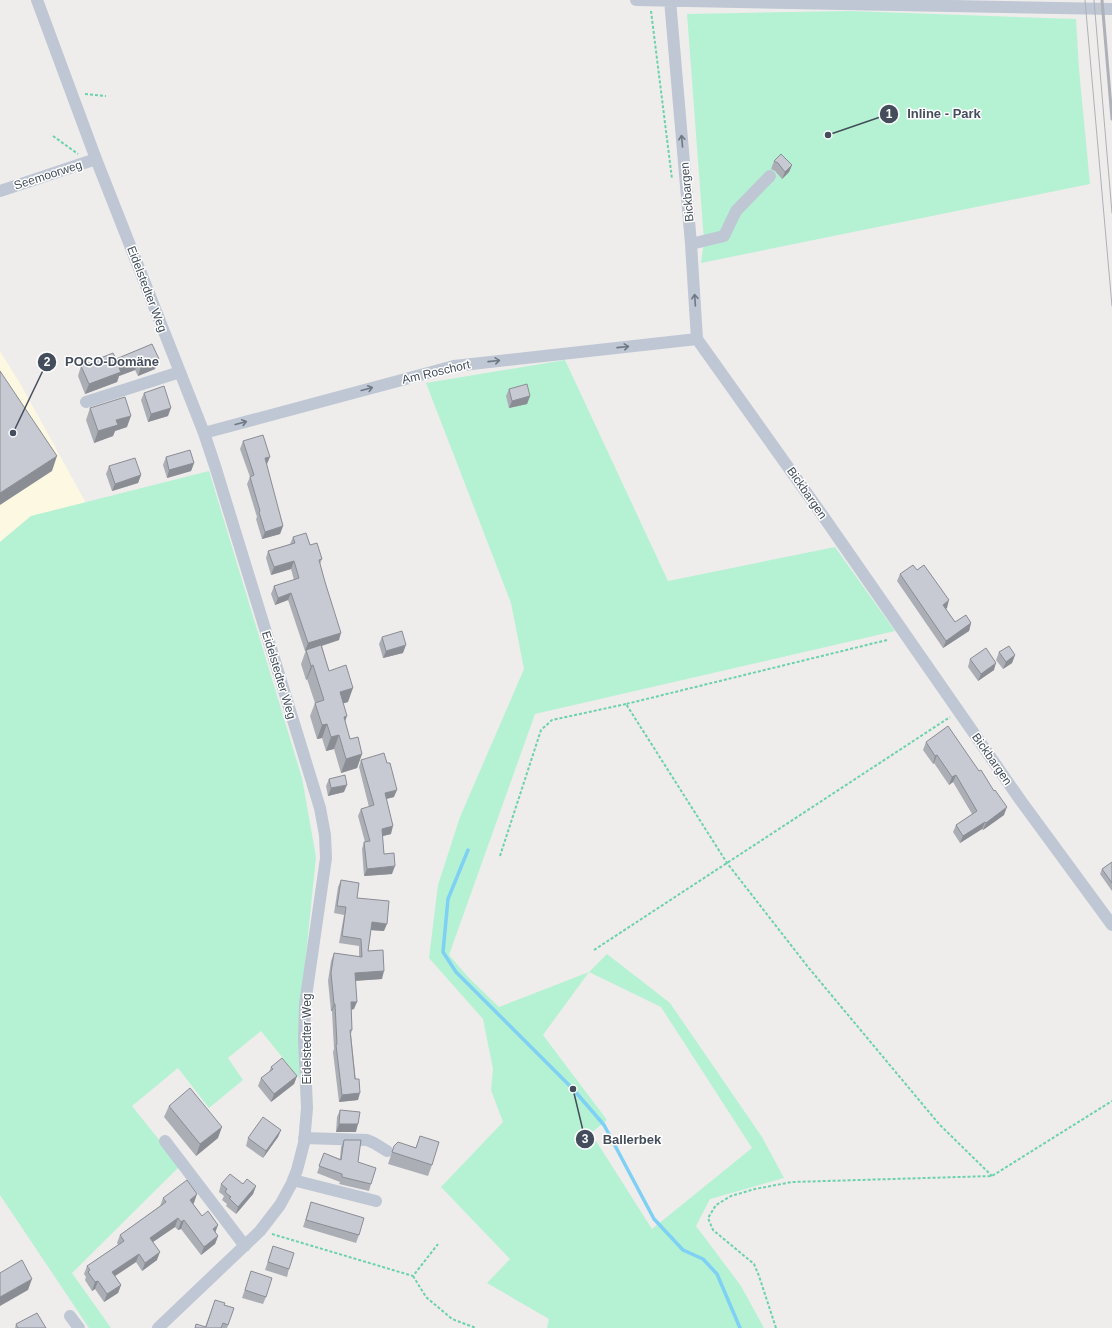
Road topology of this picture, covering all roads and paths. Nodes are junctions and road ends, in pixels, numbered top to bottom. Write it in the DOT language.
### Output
graph roads {
  1 [pos="37,0"];
  2 [pos="636,0"];
  3 [pos="651,0"];
  4 [pos="670,1"];
  5 [pos="1112,10"];
  6 [pos="72,93"];
  7 [pos="106,96"];
  8 [pos="53,136"];
  9 [pos="92,160"];
  10 [pos="770,176"];
  11 [pos="672,180"];
  12 [pos="0,191"];
  13 [pos="691,244"];
  14 [pos="697,339"];
  15 [pos="180,372"];
  16 [pos="86,402"];
  17 [pos="204,433"];
  18 [pos="887,640"];
  19 [pos="626,704"];
  20 [pos="959,711"];
  21 [pos="500,856"];
  22 [pos="727,863"];
  23 [pos="1112,925"];
  24 [pos="594,950"];
  25 [pos="1112,1101"];
  26 [pos="304,1138"];
  27 [pos="165,1141"];
  28 [pos="387,1151"];
  29 [pos="992,1176"];
  30 [pos="293,1180"];
  31 [pos="376,1201"];
  32 [pos="260,1231"];
  33 [pos="438,1244"];
  34 [pos="245,1246"];
  35 [pos="413,1276"];
  36 [pos="70,1316"];
  37 [pos="79,1328"];
  38 [pos="158,1328"];
  39 [pos="476,1328"];
  40 [pos="776,1328"];
  1 -- 6 [label="street, Eidelstedter Weg"];
  2 -- 3 [label="street"];
  3 -- 4 [label="street"];
  3 -- 11 [label="path"];
  4 -- 5 [label="street"];
  13 -- 4 [label="street, Bickbargen, one-way"];
  6 -- 7 [label="path"];
  6 -- 9 [label="street, Eidelstedter Weg"];
  8 -- 9 [label="path"];
  9 -- 12 [label="street, Seemoorweg"];
  9 -- 15 [label="street, Eidelstedter Weg"];
  10 -- 13 [label="street"];
  14 -- 13 [label="street, Bickbargen, one-way"];
  17 -- 14 [label="street, Am Roschort, one-way"];
  14 -- 20 [label="street, Bickbargen"];
  15 -- 16 [label="street"];
  15 -- 17 [label="street, Eidelstedter Weg"];
  17 -- 26 [label="street, Eidelstedter Weg"];
  18 -- 19 [label="path"];
  19 -- 21 [label="path"];
  19 -- 22 [label="path"];
  20 -- 22 [label="path"];
  20 -- 23 [label="street, Bickbargen"];
  22 -- 24 [label="path"];
  22 -- 29 [label="path"];
  25 -- 29 [label="path"];
  26 -- 28 [label="street"];
  26 -- 30 [label="street, Eidelstedter Weg"];
  27 -- 34 [label="street"];
  29 -- 40 [label="path"];
  30 -- 31 [label="street"];
  30 -- 32 [label="street, Eidelstedter Weg"];
  32 -- 34 [label="street, Eidelstedter Weg"];
  32 -- 35 [label="path"];
  33 -- 35 [label="path"];
  34 -- 38 [label="street, Eidelstedter Weg"];
  35 -- 39 [label="path"];
  36 -- 37 [label="street"];
}
